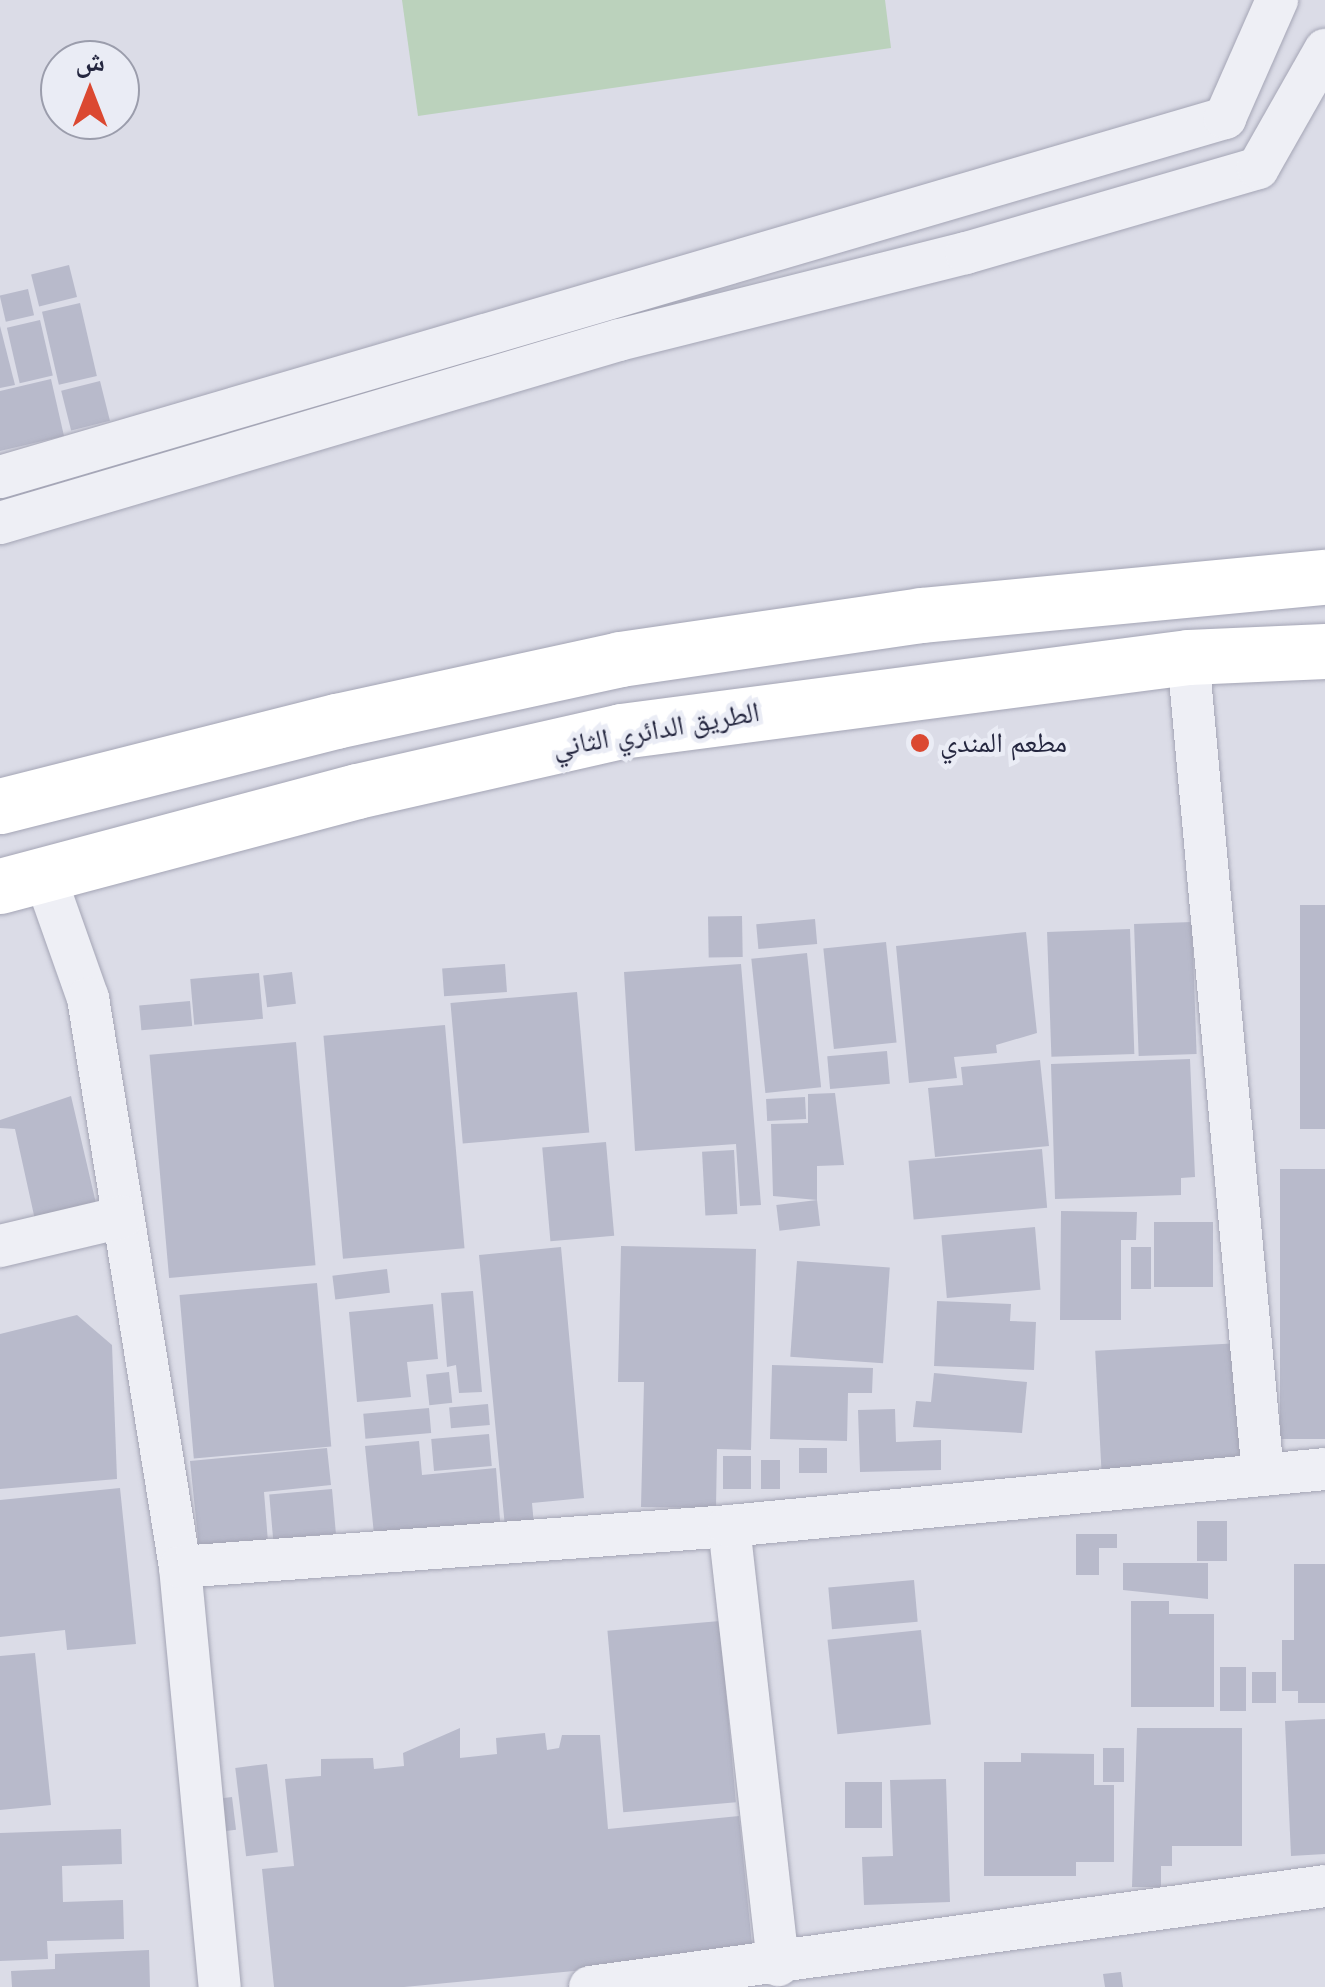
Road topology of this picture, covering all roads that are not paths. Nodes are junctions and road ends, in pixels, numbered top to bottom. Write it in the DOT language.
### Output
graph roads {
  1 [pos="1277,0"];
  2 [pos="1325,50"];
  3 [pos="0,477"];
  4 [pos="0,523"];
  5 [pos="1325,577"];
  6 [pos="1325,651"];
  7 [pos="1188,657"];
  8 [pos="0,806"];
  9 [pos="22,880"];
  10 [pos="123,1217"];
  11 [pos="0,1246"];
  12 [pos="1325,1469"];
  13 [pos="1263,1476"];
  14 [pos="729,1526"];
  15 [pos="180,1567"];
  16 [pos="1325,1886"];
  17 [pos="778,1965"];
  18 [pos="220,1987"];
  19 [pos="590,1987"];
  1 -- 3 [label="street"];
  2 -- 4 [label="street"];
  5 -- 8 [label="highway"];
  6 -- 7 [label="highway, الطريق الدائري الثاني"];
  7 -- 9 [label="highway, الطريق الدائري الثاني"];
  7 -- 13 [label="street"];
  9 -- 10 [label="street"];
  10 -- 11 [label="street"];
  10 -- 15 [label="street"];
  12 -- 13 [label="street"];
  13 -- 14 [label="street"];
  14 -- 15 [label="street"];
  14 -- 17 [label="street"];
  15 -- 18 [label="street"];
  16 -- 17 [label="street"];
  17 -- 19 [label="street"];
}
